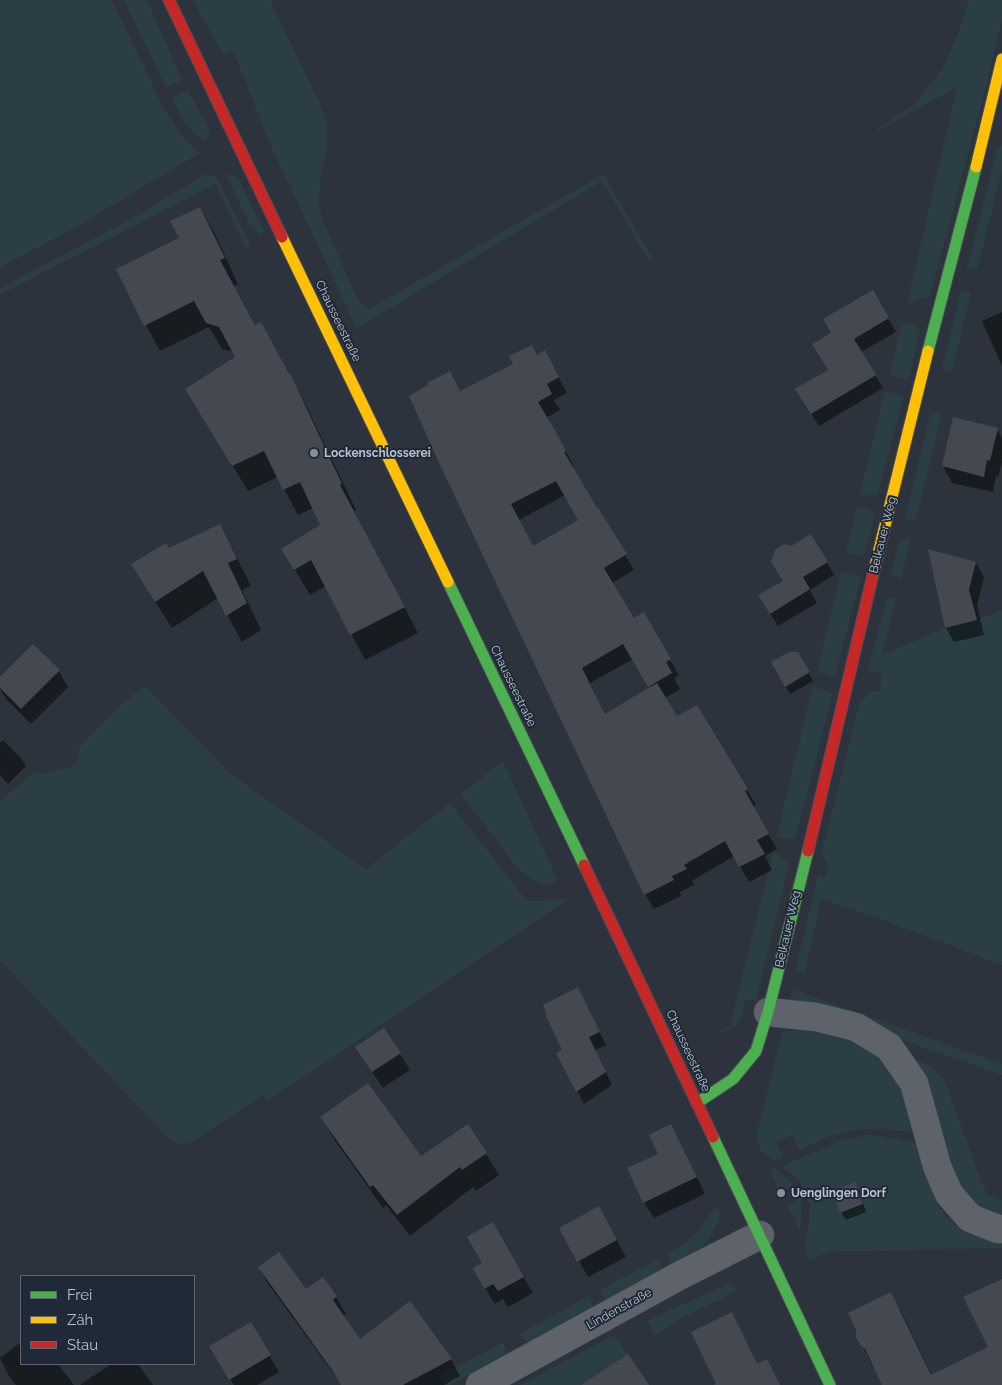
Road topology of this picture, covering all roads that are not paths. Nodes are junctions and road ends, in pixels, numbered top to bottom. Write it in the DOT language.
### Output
graph roads {
  1 [pos="169,0"];
  2 [pos="1002,59"];
  3 [pos="768,1012"];
  4 [pos="697,1103"];
  5 [pos="1002,1229"];
  6 [pos="760,1235"];
  7 [pos="480,1385"];
  8 [pos="830,1385"];
  1 -- 4 [label="main road, Chausseestraße"];
  2 -- 3 [label="main road, Belkauer Weg"];
  3 -- 4 [label="main road, Belkauer Weg"];
  3 -- 5 [label="street"];
  4 -- 6 [label="main road, Chausseestraße"];
  6 -- 7 [label="street, Lindenstraße"];
  6 -- 8 [label="main road, Chausseestraße"];
}
